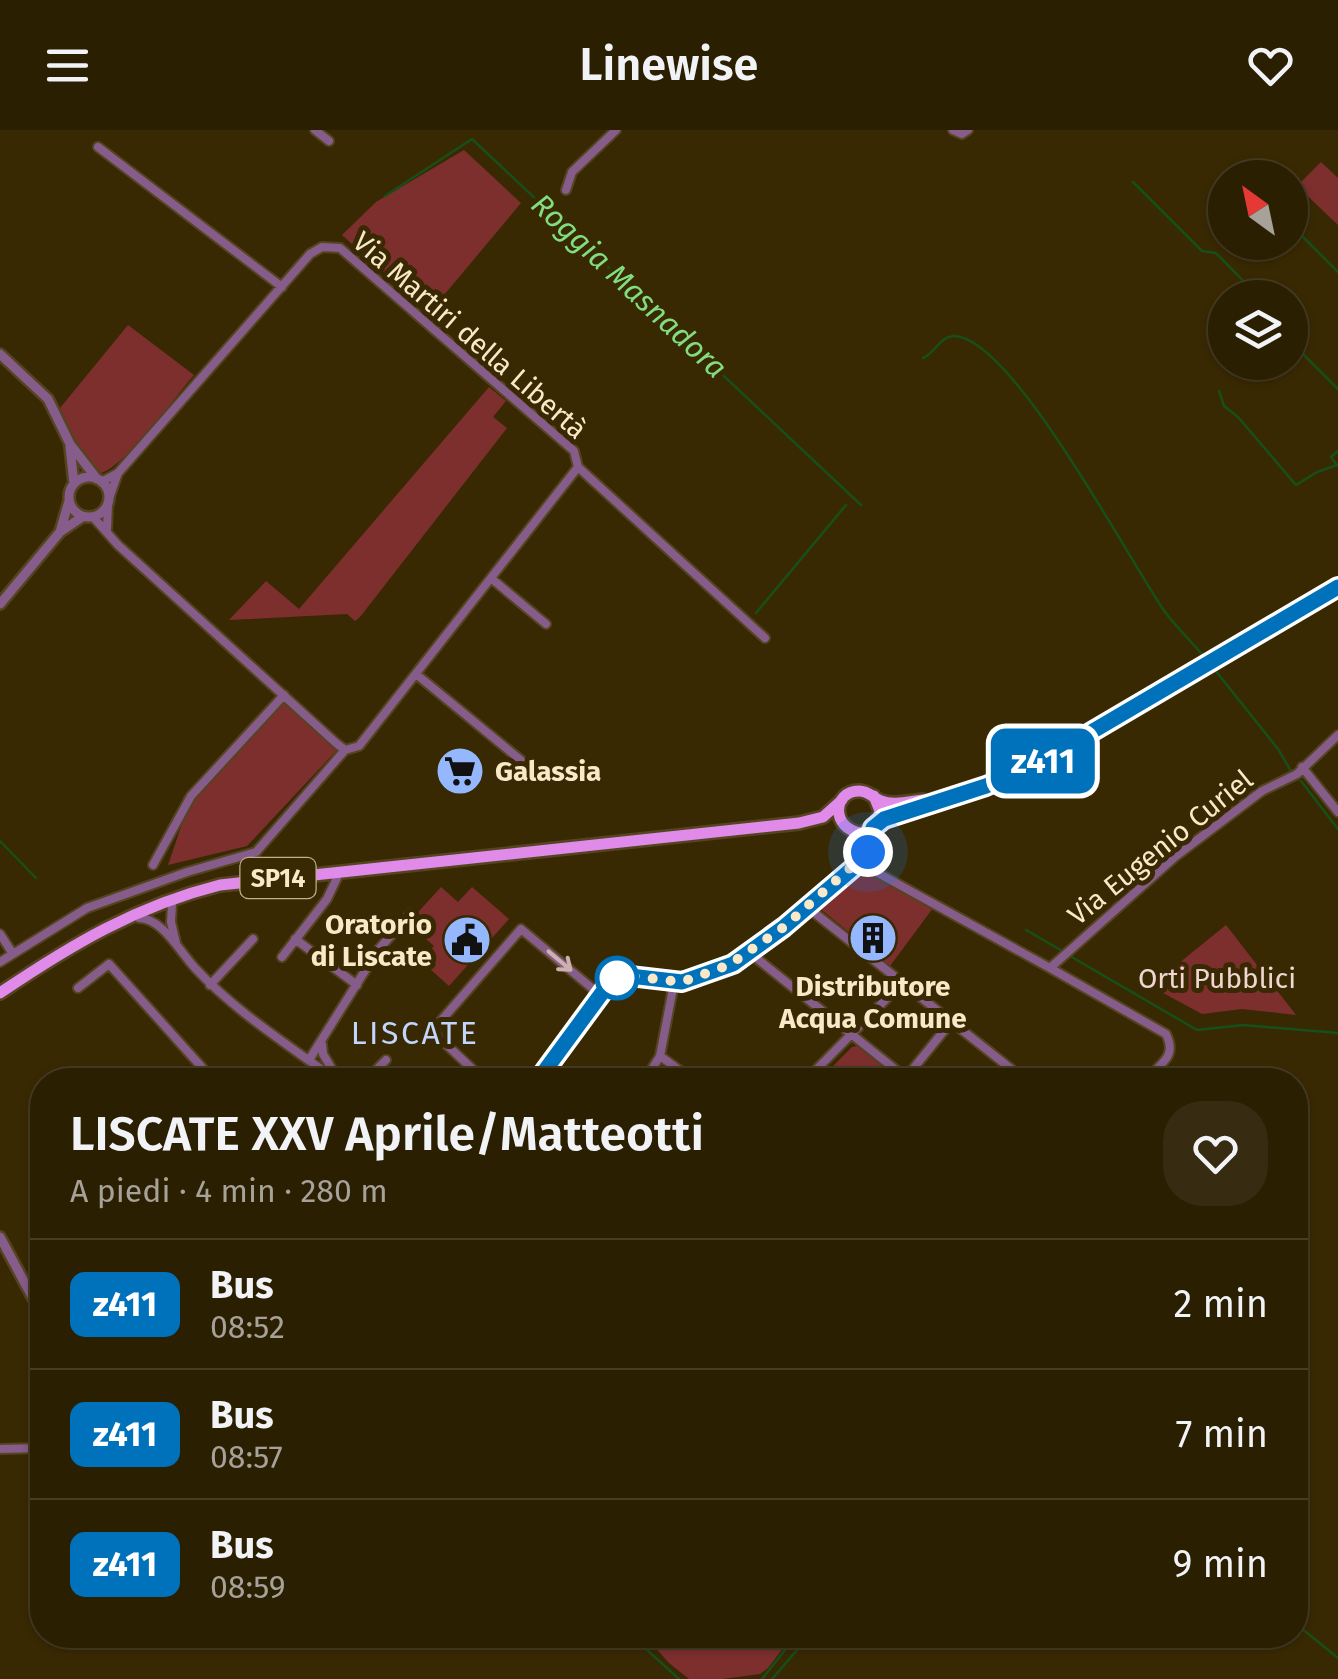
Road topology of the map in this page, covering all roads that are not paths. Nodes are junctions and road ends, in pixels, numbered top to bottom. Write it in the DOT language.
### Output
graph roads {
  1 [pos="316,130"];
  2 [pos="616,130"];
  3 [pos="953,130"];
  4 [pos="968,130"];
  5 [pos="328,141"];
  6 [pos="98,147"];
  7 [pos="566,190"];
  8 [pos="282,287"];
  9 [pos="0,354"];
  10 [pos="70,444"];
  11 [pos="578,467"];
  12 [pos="118,473"];
  13 [pos="99,480"];
  14 [pos="74,484"];
  15 [pos="69,502"];
  16 [pos="108,502"];
  17 [pos="88,517"];
  18 [pos="106,529"];
  19 [pos="60,532"];
  20 [pos="492,579"];
  21 [pos="1338,588"];
  22 [pos="0,604"];
  23 [pos="546,624"];
  24 [pos="765,638"];
  25 [pos="416,674"];
  26 [pos="284,695"];
  27 [pos="1338,735"];
  28 [pos="348,750"];
  29 [pos="1302,767"];
  30 [pos="534,771"];
  31 [pos="874,796"];
  32 [pos="957,796"];
  33 [pos="842,800"];
  34 [pos="1338,812"];
  35 [pos="799,823"];
  36 [pos="875,826"];
  37 [pos="848,829"];
  38 [pos="489,856"];
  39 [pos="858,862"];
  40 [pos="153,866"];
  41 [pos="337,878"];
  42 [pos="172,905"];
  43 [pos="807,907"];
  44 [pos="411,913"];
  45 [pos="139,918"];
  46 [pos="0,934"];
  47 [pos="253,939"];
  48 [pos="295,940"];
  49 [pos="78,944"];
  50 [pos="177,948"];
  51 [pos="750,952"];
  52 [pos="13,954"];
  53 [pos="282,957"];
  54 [pos="0,962"];
  55 [pos="1050,968"];
  56 [pos="674,983"];
  57 [pos="210,984"];
  58 [pos="902,984"];
  59 [pos="356,985"];
  60 [pos="78,988"];
  61 [pos="0,993"];
  62 [pos="599,994"];
  63 [pos="951,1022"];
  64 [pos="852,1034"];
  65 [pos="322,1040"];
  66 [pos="660,1056"];
  67 [pos="308,1060"];
  68 [pos="386,1060"];
  69 [pos="197,1068"];
  70 [pos="320,1068"];
  71 [pos="330,1068"];
  72 [pos="378,1068"];
  73 [pos="472,1068"];
  74 [pos="547,1068"];
  75 [pos="652,1068"];
  76 [pos="676,1068"];
  77 [pos="818,1068"];
  78 [pos="892,1068"];
  79 [pos="914,1068"];
  80 [pos="1010,1068"];
  81 [pos="1159,1068"];
  82 [pos="0,1237"];
  83 [pos="30,1293"];
  84 [pos="30,1449"];
  85 [pos="0,1450"];
  1 -- 5 [label="street"];
  2 -- 7 [label="street"];
  3 -- 4 [label="street"];
  6 -- 8 [label="street"];
  8 -- 11 [label="street, Via Martiri della Libertà"];
  8 -- 12 [label="street, Via Martiri della Libertà"];
  9 -- 10 [label="street"];
  10 -- 13 [label="street"];
  10 -- 14 [label="street"];
  11 -- 20 [label="street"];
  11 -- 24 [label="street, Via Martiri della Libertà"];
  12 -- 13 [label="street"];
  12 -- 16 [label="street"];
  13 -- 14 [label="street"];
  13 -- 16 [label="street"];
  14 -- 15 [label="street"];
  15 -- 17 [label="street"];
  15 -- 19 [label="street"];
  16 -- 17 [label="street"];
  16 -- 18 [label="street"];
  17 -- 18 [label="street"];
  17 -- 19 [label="street"];
  18 -- 26 [label="street"];
  19 -- 22 [label="street"];
  20 -- 23 [label="street"];
  20 -- 25 [label="street"];
  21 -- 32 [label="main road, SP14"];
  25 -- 28 [label="street"];
  25 -- 30 [label="street"];
  26 -- 28 [label="street"];
  26 -- 40 [label="street"];
  27 -- 29 [label="street, Via Eugenio Curiel"];
  28 -- 52 [label="street"];
  29 -- 34 [label="street"];
  29 -- 55 [label="street, Via Eugenio Curiel"];
  31 -- 32 [label="main road, SP14"];
  31 -- 33 [label="main road, SP14"];
  31 -- 36 [label="main road"];
  32 -- 36 [label="main road, SP14"];
  33 -- 35 [label="main road, SP14"];
  33 -- 37 [label="main road"];
  35 -- 37 [label="main road, SP14"];
  35 -- 38 [label="main road, SP14"];
  36 -- 37 [label="main road, SP14"];
  36 -- 39 [label="street"];
  37 -- 39 [label="street"];
  38 -- 41 [label="main road, SP14"];
  38 -- 49 [label="main road, SP14"];
  39 -- 43 [label="street"];
  39 -- 55 [label="street"];
  41 -- 42 [label="main road, SP14"];
  41 -- 48 [label="street"];
  42 -- 45 [label="main road, SP14"];
  42 -- 50 [label="street"];
  43 -- 51 [label="street"];
  43 -- 58 [label="street"];
  44 -- 59 [label="street"];
  45 -- 49 [label="main road, SP14"];
  45 -- 50 [label="street"];
  46 -- 52 [label="street"];
  47 -- 57 [label="street"];
  48 -- 53 [label="street"];
  48 -- 59 [label="street"];
  49 -- 61 [label="main road, SP14"];
  50 -- 57 [label="street"];
  51 -- 56 [label="street"];
  51 -- 64 [label="street"];
  52 -- 54 [label="street"];
  55 -- 81 [label="street"];
  56 -- 62 [label="street"];
  56 -- 66 [label="street"];
  57 -- 67 [label="street"];
  58 -- 63 [label="street"];
  58 -- 64 [label="street"];
  59 -- 65 [label="street"];
  60 -- 69 [label="street"];
  73 -- 62 [label="street, one-way"];
  62 -- 74 [label="street"];
  63 -- 79 [label="street"];
  63 -- 80 [label="street"];
  64 -- 77 [label="street"];
  64 -- 78 [label="street"];
  65 -- 67 [label="street"];
  65 -- 71 [label="street"];
  66 -- 75 [label="street"];
  66 -- 76 [label="street"];
  67 -- 70 [label="street"];
  68 -- 72 [label="street"];
  82 -- 83 [label="street"];
  84 -- 85 [label="street"];
}
